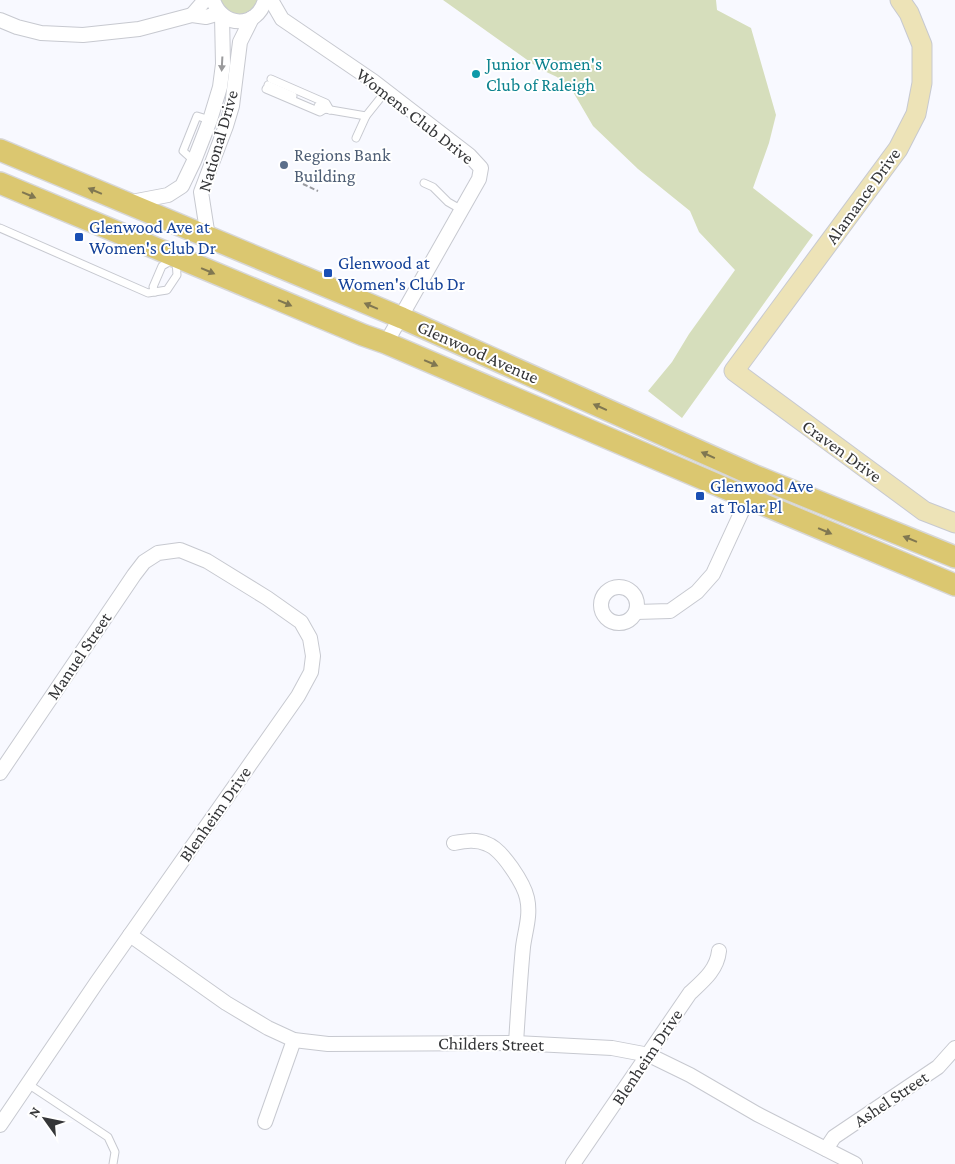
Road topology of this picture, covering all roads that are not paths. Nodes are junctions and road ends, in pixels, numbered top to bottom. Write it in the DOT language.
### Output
graph roads {
  1 [pos="205,0"];
  2 [pos="213,0"];
  3 [pos="265,0"];
  4 [pos="270,0"];
  5 [pos="900,0"];
  6 [pos="221,14"];
  7 [pos="192,15"];
  8 [pos="254,17"];
  9 [pos="282,19"];
  10 [pos="0,20"];
  11 [pos="268,84"];
  12 [pos="386,91"];
  13 [pos="294,96"];
  14 [pos="324,108"];
  15 [pos="366,116"];
  16 [pos="356,138"];
  17 [pos="0,150"];
  18 [pos="0,183"];
  19 [pos="424,183"];
  20 [pos="125,203"];
  21 [pos="462,210"];
  22 [pos="0,228"];
  23 [pos="198,233"];
  24 [pos="176,258"];
  25 [pos="155,292"];
  26 [pos="402,318"];
  27 [pos="386,343"];
  28 [pos="734,371"];
  29 [pos="753,475"];
  30 [pos="748,498"];
  31 [pos="955,523"];
  32 [pos="168,552"];
  33 [pos="955,557"];
  34 [pos="955,585"];
  35 [pos="636,612"];
  36 [pos="0,773"];
  37 [pos="454,843"];
  38 [pos="130,935"];
  39 [pos="719,950"];
  40 [pos="294,1040"];
  41 [pos="516,1043"];
  42 [pos="955,1048"];
  43 [pos="649,1054"];
  44 [pos="28,1084"];
  45 [pos="264,1122"];
  46 [pos="0,1125"];
  47 [pos="826,1149"];
  48 [pos="114,1164"];
  49 [pos="573,1164"];
  50 [pos="855,1164"];
  1 -- 7 [label="street"];
  2 -- 6 [label="street"];
  3 -- 8 [label="street, National Drive"];
  4 -- 9 [label="street, Womens Club Drive"];
  5 -- 28 [label="street, Alamance Drive"];
  6 -- 7 [label="street"];
  6 -- 8 [label="street, Womens Club Drive"];
  6 -- 20 [label="street, National Drive, one-way"];
  7 -- 10 [label="street"];
  8 -- 9 [label="street, Womens Club Drive"];
  8 -- 23 [label="street, National Drive"];
  9 -- 12 [label="street, Womens Club Drive"];
  11 -- 13 [label="lane"];
  11 -- 14 [label="lane"];
  11 -- 14 [label="lane"];
  12 -- 15 [label="lane"];
  12 -- 21 [label="street, Womens Club Drive"];
  14 -- 15 [label="lane"];
  15 -- 16 [label="lane"];
  20 -- 17 [label="main road, Glenwood Avenue, one-way"];
  18 -- 24 [label="main road, Glenwood Avenue, one-way"];
  19 -- 21 [label="lane"];
  20 -- 23 [label="main road, Glenwood Avenue"];
  21 -- 26 [label="street, Womens Club Drive"];
  22 -- 25 [label="lane"];
  23 -- 24 [label="main road"];
  26 -- 23 [label="main road, Glenwood Avenue, one-way"];
  24 -- 25 [label="lane"];
  24 -- 25 [label="lane"];
  24 -- 27 [label="main road, Glenwood Avenue, one-way"];
  26 -- 27 [label="street, Womens Club Drive"];
  29 -- 26 [label="main road, Glenwood Avenue, one-way"];
  27 -- 30 [label="main road, Glenwood Avenue, one-way"];
  28 -- 31 [label="street, Craven Drive"];
  29 -- 30 [label="street"];
  33 -- 29 [label="main road, Glenwood Avenue, one-way"];
  30 -- 34 [label="main road, Glenwood Avenue, one-way"];
  30 -- 35 [label="street"];
  32 -- 36 [label="street, Manuel Street"];
  32 -- 38 [label="street, Blenheim Drive"];
  37 -- 41 [label="street"];
  38 -- 40 [label="street, Childers Street"];
  38 -- 44 [label="street, Blenheim Drive"];
  39 -- 43 [label="street, Blenheim Drive"];
  40 -- 41 [label="street, Childers Street"];
  40 -- 45 [label="street"];
  41 -- 43 [label="street, Childers Street"];
  42 -- 47 [label="street, Ashel Street"];
  43 -- 47 [label="street, Childers Street"];
  43 -- 49 [label="street, Blenheim Drive"];
  44 -- 46 [label="street, Blenheim Drive"];
  44 -- 48 [label="lane"];
  47 -- 50 [label="street, Childers Street"];
}
